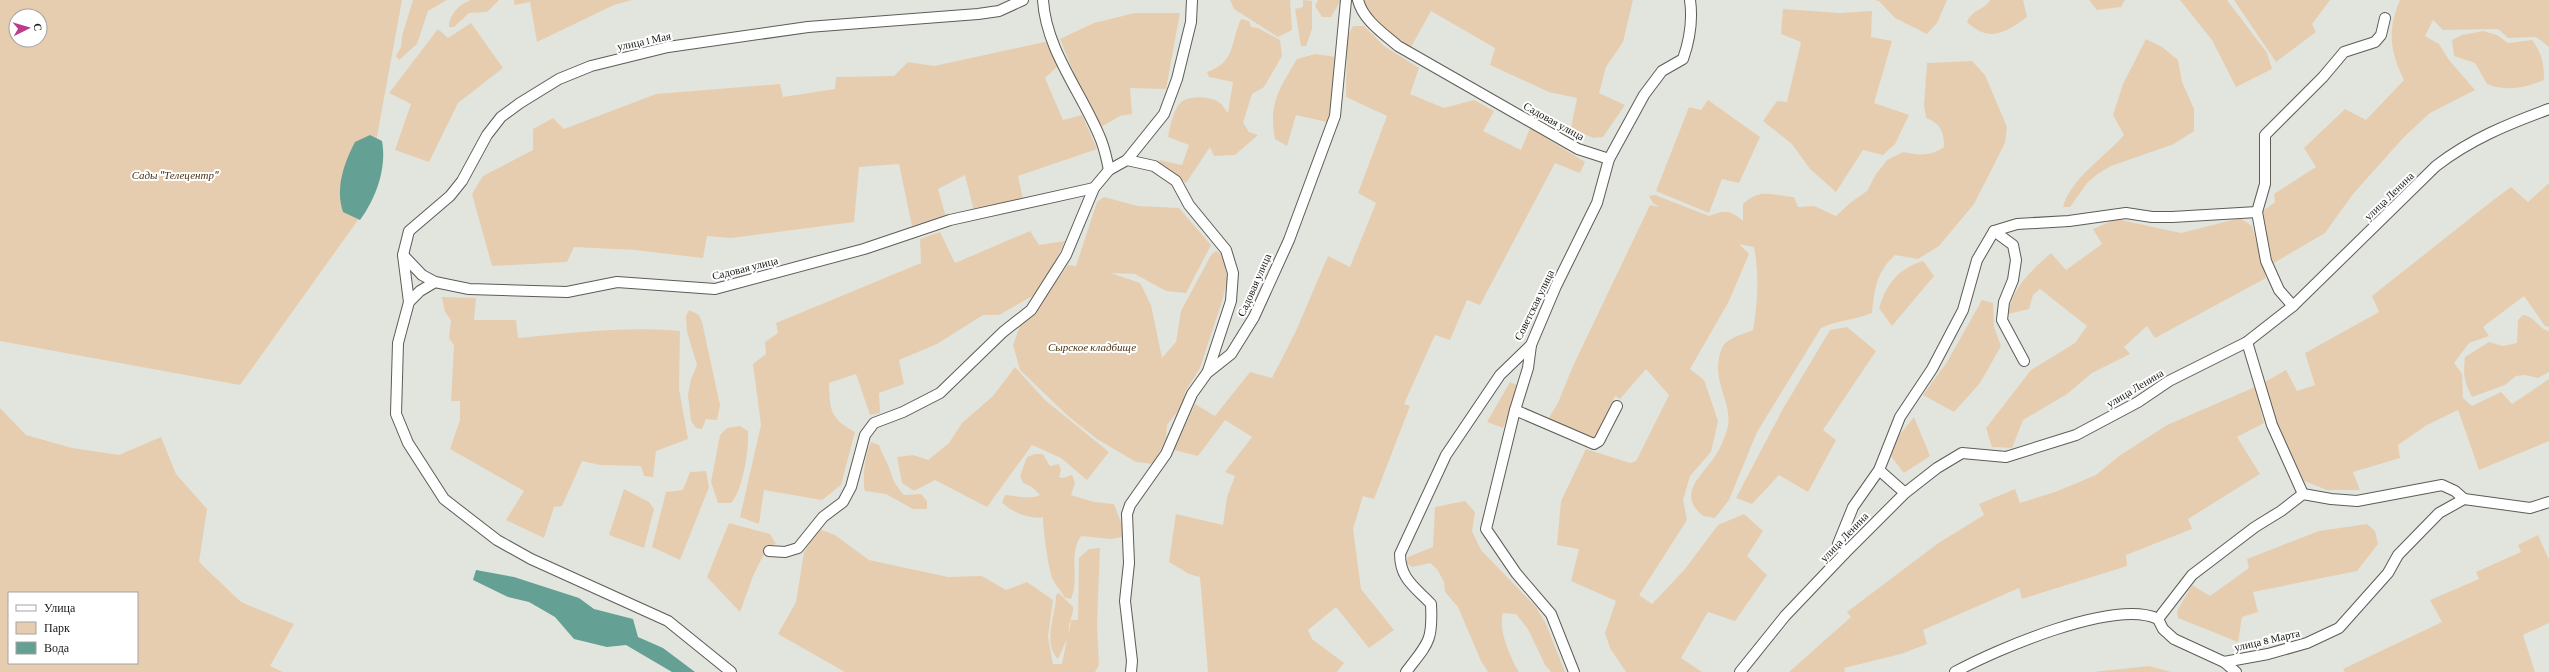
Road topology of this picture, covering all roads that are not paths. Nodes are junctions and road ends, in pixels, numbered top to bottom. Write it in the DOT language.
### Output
graph roads {
  1 [pos="1023,0"];
  2 [pos="1043,0"];
  3 [pos="1192,0"];
  4 [pos="1346,0"];
  5 [pos="1358,0"];
  6 [pos="1690,0"];
  7 [pos="2385,18"];
  8 [pos="2549,109"];
  9 [pos="1609,159"];
  10 [pos="1127,160"];
  11 [pos="1110,170"];
  12 [pos="1094,188"];
  13 [pos="2257,212"];
  14 [pos="1994,231"];
  15 [pos="403,255"];
  16 [pos="435,282"];
  17 [pos="409,302"];
  18 [pos="2293,306"];
  19 [pos="2247,342"];
  20 [pos="1531,345"];
  21 [pos="2024,361"];
  22 [pos="1207,373"];
  23 [pos="1617,406"];
  24 [pos="1515,410"];
  25 [pos="1879,470"];
  26 [pos="1905,493"];
  27 [pos="2303,494"];
  28 [pos="2464,499"];
  29 [pos="2549,502"];
  30 [pos="769,552"];
  31 [pos="1845,553"];
  32 [pos="2158,619"];
  33 [pos="2224,662"];
  34 [pos="731,672"];
  35 [pos="1130,672"];
  36 [pos="1406,672"];
  37 [pos="1574,672"];
  38 [pos="1740,672"];
  39 [pos="1954,672"];
  40 [pos="2236,672"];
  1 -- 15 [label="street, улица 1 Мая"];
  2 -- 11 [label="street"];
  3 -- 10 [label="street"];
  4 -- 22 [label="street, Садовая улица"];
  5 -- 9 [label="street, Садовая улица"];
  6 -- 9 [label="street, Советская улица"];
  7 -- 13 [label="street"];
  8 -- 18 [label="street, улица Ленина"];
  9 -- 20 [label="street, Советская улица"];
  10 -- 11 [label="street"];
  10 -- 22 [label="street"];
  11 -- 12 [label="street"];
  12 -- 16 [label="street, Садовая улица"];
  12 -- 30 [label="street"];
  13 -- 14 [label="street"];
  13 -- 18 [label="street"];
  14 -- 21 [label="street"];
  14 -- 25 [label="street"];
  15 -- 16 [label="street, Садовая улица"];
  15 -- 17 [label="street, улица 1 Мая"];
  16 -- 17 [label="street"];
  17 -- 34 [label="street"];
  18 -- 19 [label="street, улица Ленина"];
  19 -- 26 [label="street, улица Ленина"];
  19 -- 27 [label="street"];
  20 -- 24 [label="street"];
  20 -- 36 [label="street, Советская улица"];
  22 -- 35 [label="street, Садовая улица"];
  23 -- 24 [label="street"];
  24 -- 37 [label="street"];
  25 -- 26 [label="street"];
  25 -- 31 [label="street"];
  26 -- 31 [label="street, улица Ленина"];
  27 -- 28 [label="street"];
  27 -- 32 [label="street"];
  28 -- 29 [label="street"];
  28 -- 33 [label="street, улица 8 Марта"];
  31 -- 38 [label="street, улица Ленина"];
  32 -- 33 [label="street, улица 8 Марта"];
  32 -- 39 [label="street"];
  33 -- 40 [label="street"];
}
